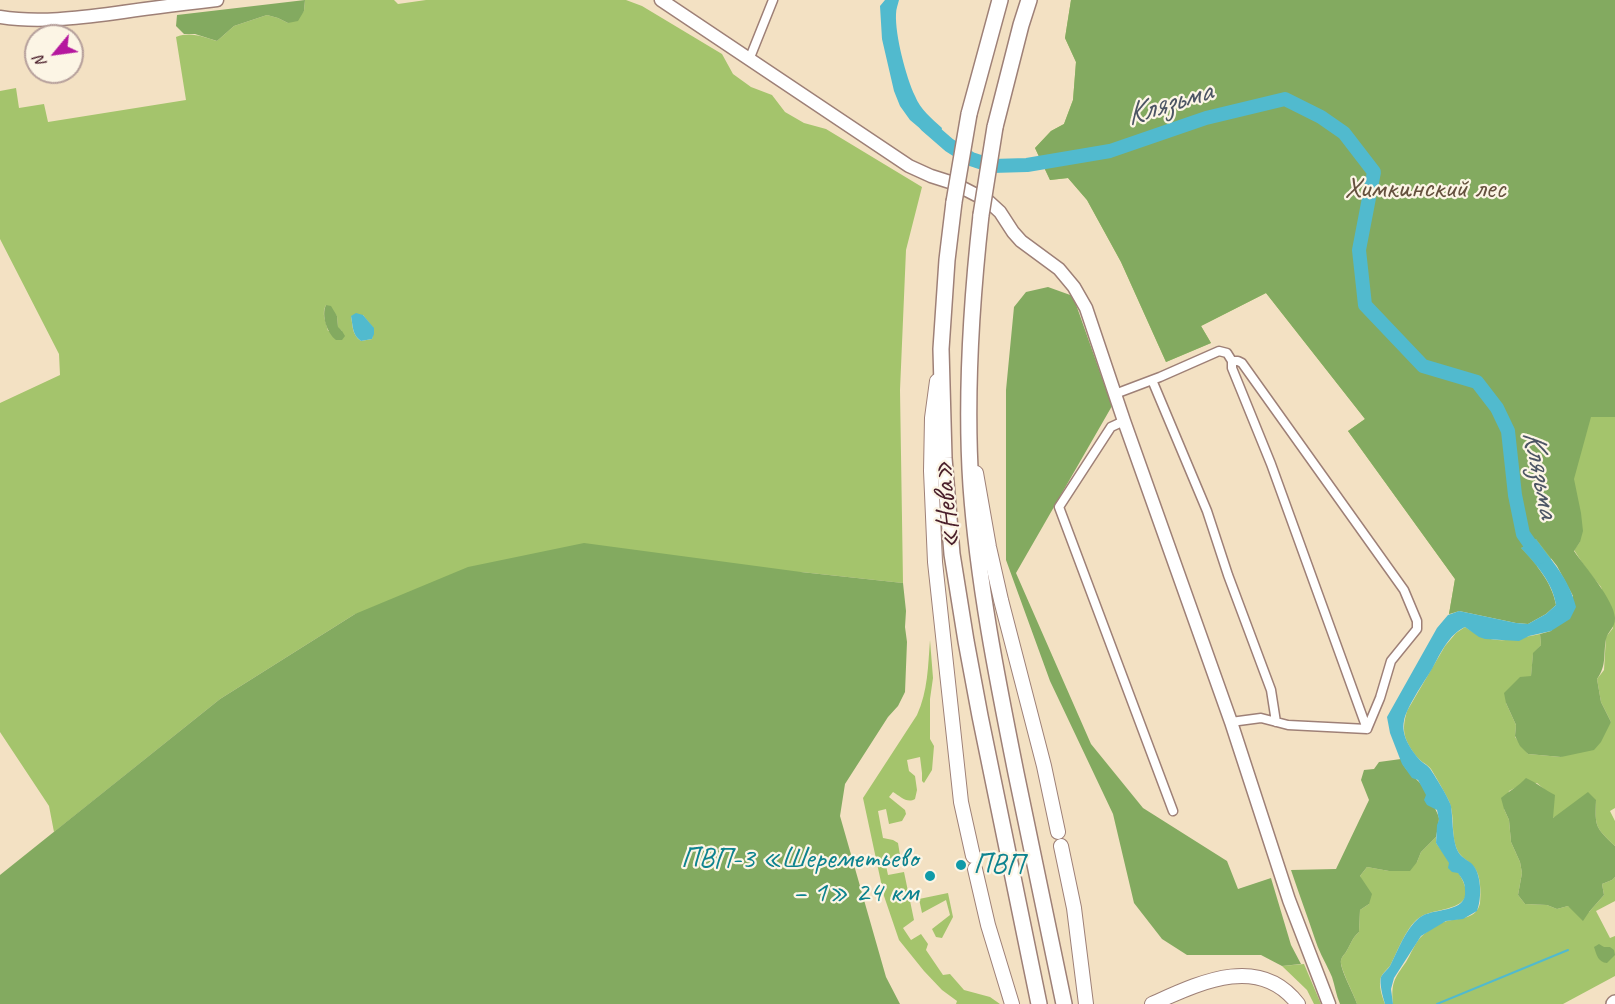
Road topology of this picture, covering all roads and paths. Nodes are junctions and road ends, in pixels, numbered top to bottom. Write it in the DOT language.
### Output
graph roads {
  1 [pos="217,0"];
  2 [pos="661,0"];
  3 [pos="773,0"];
  4 [pos="1000,0"];
  5 [pos="1029,0"];
  6 [pos="0,17"];
  7 [pos="749,60"];
  8 [pos="941,349"];
  9 [pos="1232,360"];
  10 [pos="1152,380"];
  11 [pos="1115,394"];
  12 [pos="1124,421"];
  13 [pos="969,432"];
  14 [pos="1276,722"];
  15 [pos="1231,723"];
  16 [pos="1367,729"];
  17 [pos="1173,811"];
  18 [pos="1012,1004"];
  19 [pos="1039,1004"];
  20 [pos="1064,1004"];
  21 [pos="1086,1004"];
  22 [pos="1152,1004"];
  23 [pos="1298,1004"];
  24 [pos="1329,1004"];
  1 -- 6 [label="street"];
  2 -- 7 [label="street"];
  3 -- 7 [label="street"];
  4 -- 8 [label="highway, «Нева», bridge"];
  5 -- 13 [label="highway, «Нева», bridge"];
  7 -- 11 [label="street"];
  8 -- 18 [label="main road"];
  8 -- 19 [label="highway, «Нева»"];
  9 -- 10 [label="street"];
  9 -- 16 [label="street"];
  9 -- 16 [label="street"];
  10 -- 11 [label="street"];
  10 -- 14 [label="street"];
  11 -- 12 [label="street"];
  12 -- 15 [label="street"];
  12 -- 17 [label="street"];
  13 -- 20 [label="highway, «Нева»"];
  13 -- 21 [label="main road"];
  14 -- 15 [label="street"];
  14 -- 16 [label="street"];
  15 -- 24 [label="street"];
  22 -- 23 [label="main road"];
}
